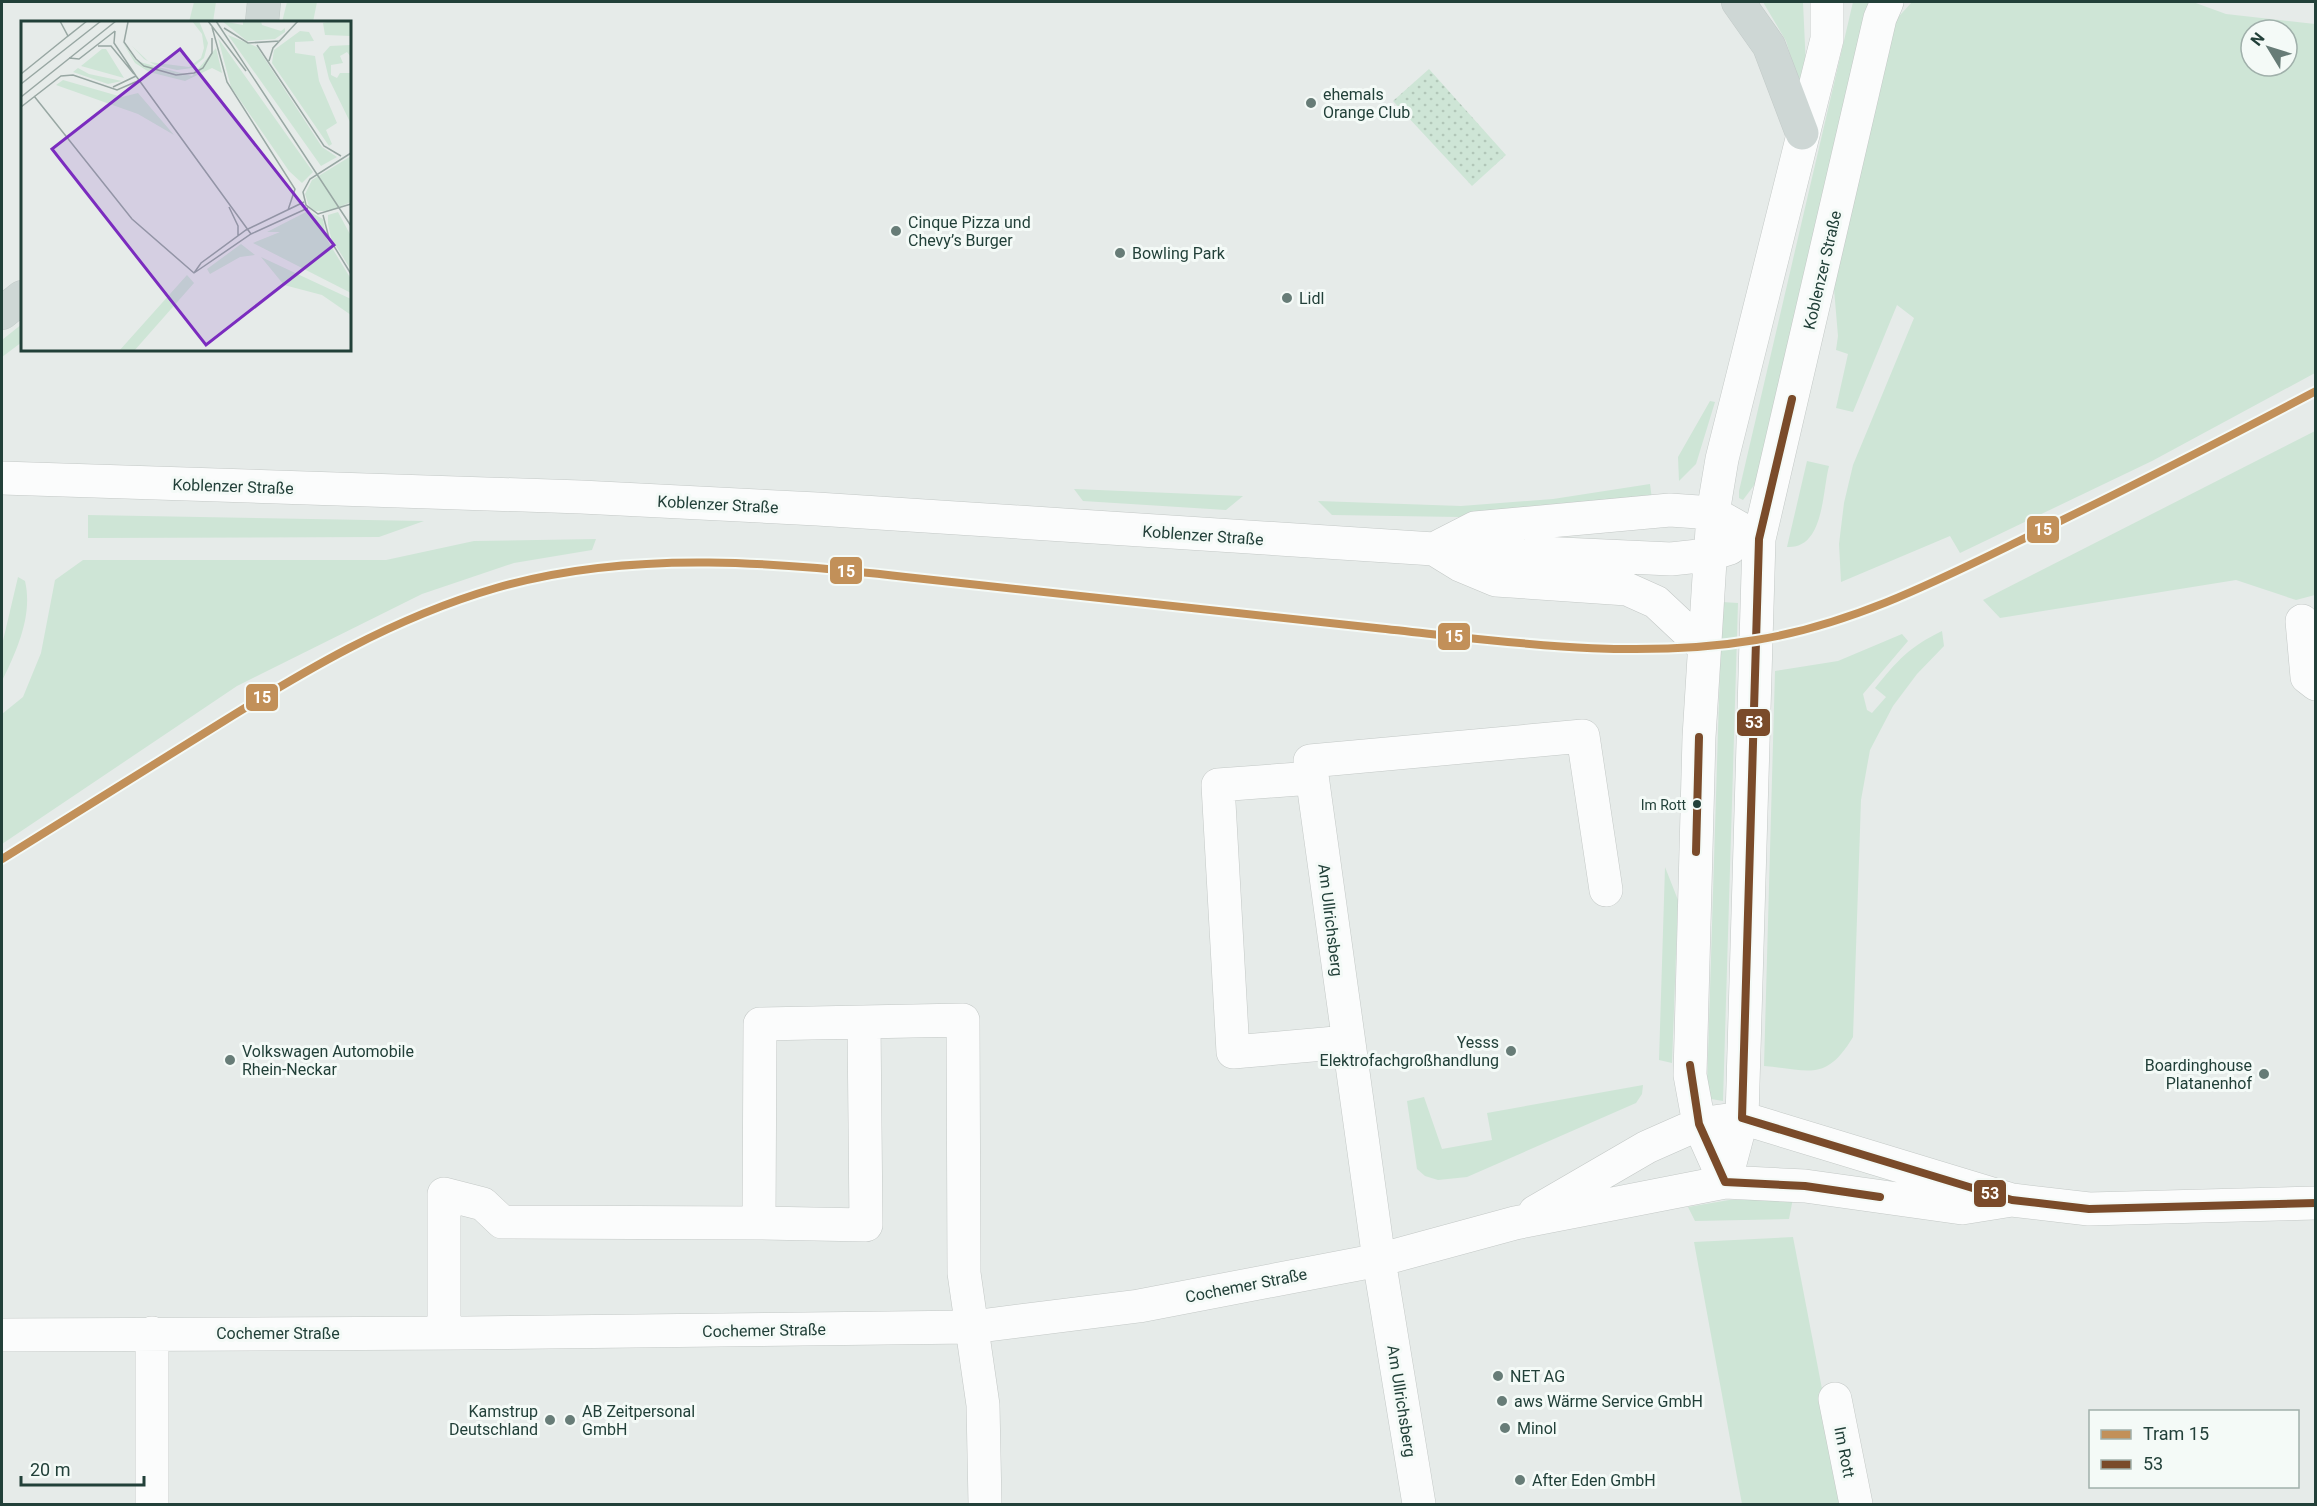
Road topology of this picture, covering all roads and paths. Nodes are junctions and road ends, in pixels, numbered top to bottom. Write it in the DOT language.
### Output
graph roads {
  1 [pos="264,2"];
  2 [pos="1738,2"];
  3 [pos="1827,2"];
  4 [pos="1887,2"];
  5 [pos="262,21"];
  6 [pos="1802,133"];
  7 [pos="21,298"];
  8 [pos="2,314"];
  9 [pos="2,478"];
  10 [pos="1713,513"];
  11 [pos="1759,539"];
  12 [pos="1708,555"];
  13 [pos="1447,557"];
  14 [pos="2302,621"];
  15 [pos="1704,647"];
  16 [pos="2316,684"];
  17 [pos="1312,778"];
  18 [pos="1606,890"];
  19 [pos="864,1023"];
  20 [pos="1347,1042"];
  21 [pos="1742,1118"];
  22 [pos="1699,1124"];
  23 [pos="1725,1182"];
  24 [pos="2012,1200"];
  25 [pos="2316,1203"];
  26 [pos="759,1223"];
  27 [pos="1515,1223"];
  28 [pos="1378,1260"];
  29 [pos="972,1327"];
  30 [pos="152,1333"];
  31 [pos="444,1333"];
  32 [pos="2,1335"];
  33 [pos="1835,1399"];
  34 [pos="152,1504"];
  35 [pos="985,1504"];
  36 [pos="1419,1504"];
  37 [pos="1856,1504"];
  1 -- 5 [label="main road"];
  2 -- 6 [label="main road"];
  3 -- 6 [label="street"];
  4 -- 11 [label="street, Koblenzer Straße"];
  6 -- 10 [label="street"];
  7 -- 8 [label="main road"];
  9 -- 13 [label="street, Koblenzer Straße"];
  10 -- 11 [label="street"];
  10 -- 12 [label="street"];
  10 -- 13 [label="street"];
  11 -- 12 [label="street, Koblenzer Straße"];
  11 -- 21 [label="street"];
  12 -- 13 [label="street, Koblenzer Straße"];
  12 -- 15 [label="street"];
  13 -- 15 [label="street, Koblenzer Straße"];
  14 -- 16 [label="street"];
  15 -- 22 [label="street"];
  17 -- 18 [label="street"];
  17 -- 20 [label="street, Am Ullrichsberg"];
  17 -- 20 [label="street"];
  19 -- 26 [label="street"];
  19 -- 26 [label="street"];
  19 -- 29 [label="street"];
  20 -- 28 [label="street, Am Ullrichsberg"];
  21 -- 22 [label="street, Cochemer Straße"];
  21 -- 23 [label="street"];
  21 -- 24 [label="street"];
  22 -- 23 [label="street"];
  22 -- 27 [label="street, Cochemer Straße"];
  23 -- 24 [label="street, Cochemer Straße"];
  23 -- 27 [label="street, Cochemer Straße"];
  24 -- 25 [label="street"];
  26 -- 31 [label="street"];
  27 -- 28 [label="street, Cochemer Straße"];
  28 -- 29 [label="street, Cochemer Straße"];
  28 -- 36 [label="street, Am Ullrichsberg"];
  29 -- 31 [label="street, Cochemer Straße"];
  29 -- 35 [label="street"];
  30 -- 31 [label="street, Cochemer Straße"];
  30 -- 32 [label="street, Cochemer Straße"];
  30 -- 34 [label="street"];
  33 -- 37 [label="street, Im Rott"];
}
